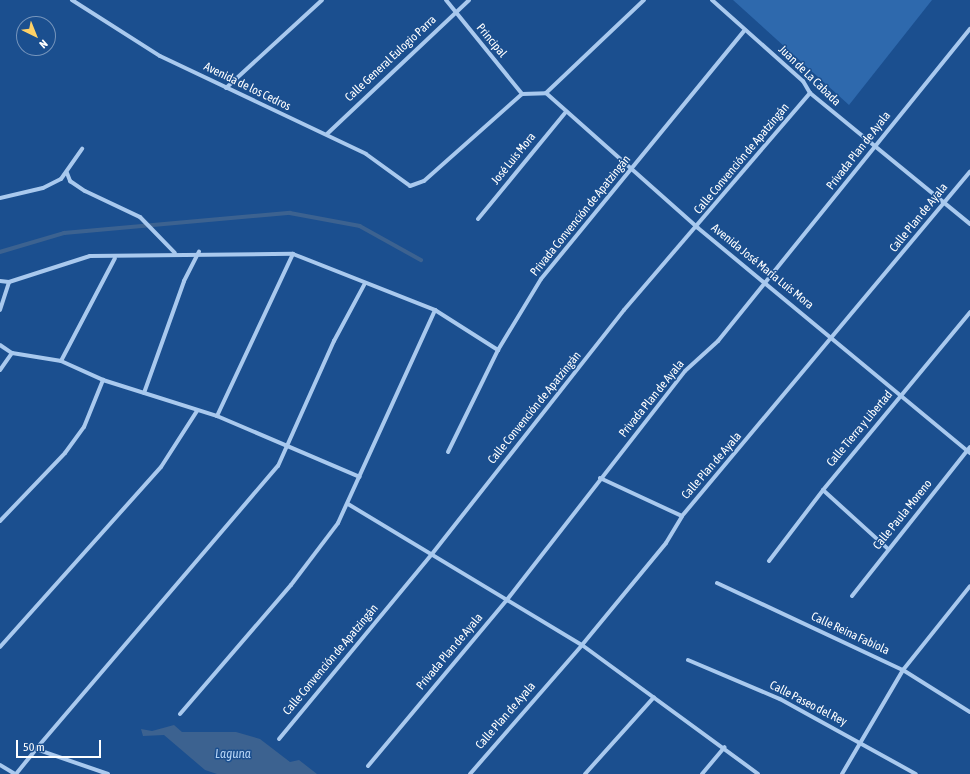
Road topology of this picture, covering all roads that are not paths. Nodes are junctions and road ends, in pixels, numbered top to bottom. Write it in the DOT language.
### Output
graph roads {
  1 [pos="72,0"];
  2 [pos="322,0"];
  3 [pos="446,0"];
  4 [pos="469,0"];
  5 [pos="644,0"];
  6 [pos="712,0"];
  7 [pos="454,13"];
  8 [pos="970,29"];
  9 [pos="744,30"];
  10 [pos="226,88"];
  11 [pos="546,93"];
  12 [pos="810,93"];
  13 [pos="522,94"];
  14 [pos="566,112"];
  15 [pos="327,134"];
  16 [pos="874,146"];
  17 [pos="82,149"];
  18 [pos="631,170"];
  19 [pos="970,172"];
  20 [pos="67,173"];
  21 [pos="0,198"];
  22 [pos="945,203"];
  23 [pos="478,219"];
  24 [pos="970,224"];
  25 [pos="698,228"];
  26 [pos="199,252"];
  27 [pos="176,253"];
  28 [pos="293,254"];
  29 [pos="114,258"];
  30 [pos="0,281"];
  31 [pos="9,282"];
  32 [pos="765,282"];
  33 [pos="364,284"];
  34 [pos="0,310"];
  35 [pos="435,310"];
  36 [pos="970,312"];
  37 [pos="833,338"];
  38 [pos="0,345"];
  39 [pos="498,350"];
  40 [pos="12,353"];
  41 [pos="61,361"];
  42 [pos="0,370"];
  43 [pos="103,380"];
  44 [pos="144,392"];
  45 [pos="902,395"];
  46 [pos="197,411"];
  47 [pos="217,416"];
  48 [pos="289,445"];
  49 [pos="969,450"];
  50 [pos="448,452"];
  51 [pos="360,477"];
  52 [pos="600,478"];
  53 [pos="823,490"];
  54 [pos="348,504"];
  55 [pos="682,516"];
  56 [pos="0,521"];
  57 [pos="888,548"];
  58 [pos="432,554"];
  59 [pos="769,561"];
  60 [pos="717,583"];
  61 [pos="970,586"];
  62 [pos="852,596"];
  63 [pos="506,601"];
  64 [pos="582,646"];
  65 [pos="0,647"];
  66 [pos="688,660"];
  67 [pos="903,670"];
  68 [pos="654,697"];
  69 [pos="970,712"];
  70 [pos="180,714"];
  71 [pos="279,739"];
  72 [pos="860,743"];
  73 [pos="725,747"];
  74 [pos="36,749"];
  75 [pos="0,765"];
  76 [pos="368,766"];
  77 [pos="16,774"];
  78 [pos="108,774"];
  79 [pos="470,774"];
  80 [pos="585,774"];
  81 [pos="702,774"];
  82 [pos="758,774"];
  83 [pos="842,774"];
  84 [pos="916,774"];
  1 -- 10 [label="street, Avenida de los Cedros"];
  2 -- 10 [label="street"];
  3 -- 7 [label="street, Principal"];
  4 -- 7 [label="street, Calle General Eulogio Parra"];
  5 -- 11 [label="street"];
  6 -- 9 [label="street, Juan de La Cabada"];
  7 -- 13 [label="street, Principal"];
  7 -- 15 [label="street, Calle General Eulogio Parra"];
  8 -- 16 [label="street, Privada Plan de Ayala"];
  9 -- 12 [label="street, Juan de La Cabada"];
  9 -- 18 [label="street, Privada Convención de Apatzingán"];
  10 -- 15 [label="street, Avenida de los Cedros"];
  11 -- 13 [label="street"];
  11 -- 14 [label="street, Avenida José María Luis Mora"];
  12 -- 16 [label="street, Juan de La Cabada"];
  12 -- 25 [label="street, Calle Convención de Apatzingán"];
  13 -- 15 [label="street, Avenida de los Cedros"];
  14 -- 18 [label="street, Avenida José María Luis Mora"];
  14 -- 23 [label="street, José Luis Mora"];
  16 -- 22 [label="street, Juan de La Cabada"];
  16 -- 32 [label="street, Privada Plan de Ayala"];
  17 -- 20 [label="street"];
  18 -- 25 [label="street, Avenida José María Luis Mora"];
  18 -- 39 [label="street, Privada Convención de Apatzingán"];
  19 -- 22 [label="street, Calle Plan de Ayala"];
  20 -- 21 [label="street"];
  20 -- 27 [label="street"];
  22 -- 24 [label="street, Juan de La Cabada"];
  22 -- 37 [label="street, Calle Plan de Ayala"];
  25 -- 32 [label="street, Avenida José María Luis Mora"];
  25 -- 58 [label="street, Calle Convención de Apatzingán"];
  26 -- 27 [label="street"];
  26 -- 28 [label="street"];
  26 -- 44 [label="street"];
  27 -- 29 [label="street"];
  28 -- 33 [label="street"];
  28 -- 47 [label="street"];
  29 -- 31 [label="street"];
  29 -- 41 [label="street"];
  30 -- 31 [label="street"];
  31 -- 34 [label="street"];
  32 -- 37 [label="street, Avenida José María Luis Mora"];
  32 -- 52 [label="street, Privada Plan de Ayala"];
  33 -- 35 [label="street"];
  33 -- 48 [label="street"];
  35 -- 39 [label="street"];
  35 -- 51 [label="street"];
  36 -- 45 [label="street, Calle Tierra y Libertad"];
  37 -- 45 [label="street, Avenida José María Luis Mora"];
  37 -- 55 [label="street, Calle Plan de Ayala"];
  38 -- 40 [label="street"];
  39 -- 50 [label="street, Privada Convención de Apatzingán"];
  40 -- 41 [label="street"];
  40 -- 42 [label="street"];
  41 -- 43 [label="street"];
  43 -- 44 [label="street"];
  43 -- 56 [label="street"];
  44 -- 46 [label="street"];
  45 -- 49 [label="street, Avenida José María Luis Mora"];
  45 -- 53 [label="street, Calle Tierra y Libertad"];
  46 -- 47 [label="street"];
  46 -- 65 [label="street"];
  47 -- 48 [label="street"];
  48 -- 51 [label="street"];
  48 -- 74 [label="street"];
  49 -- 57 [label="street, Calle Paula Moreno"];
  51 -- 54 [label="street"];
  52 -- 55 [label="street"];
  52 -- 63 [label="street, Privada Plan de Ayala"];
  53 -- 57 [label="street"];
  53 -- 59 [label="street, Calle Tierra y Libertad"];
  54 -- 58 [label="street"];
  54 -- 70 [label="street"];
  55 -- 64 [label="street, Calle Plan de Ayala"];
  57 -- 62 [label="street, Calle Paula Moreno"];
  58 -- 63 [label="street"];
  58 -- 71 [label="street, Calle Convención de Apatzingán"];
  60 -- 67 [label="street, Calle Reina Fabiola"];
  61 -- 67 [label="street"];
  63 -- 64 [label="street"];
  63 -- 76 [label="street, Privada Plan de Ayala"];
  64 -- 68 [label="street"];
  64 -- 79 [label="street, Calle Plan de Ayala"];
  66 -- 72 [label="street, Calle Paseo del Rey"];
  67 -- 69 [label="street, Calle Reina Fabiola"];
  67 -- 72 [label="street"];
  68 -- 73 [label="street"];
  68 -- 80 [label="street"];
  72 -- 83 [label="street"];
  72 -- 84 [label="street, Calle Paseo del Rey"];
  73 -- 81 [label="street"];
  73 -- 82 [label="street"];
  74 -- 77 [label="street"];
  74 -- 78 [label="street"];
  75 -- 77 [label="street"];
}
